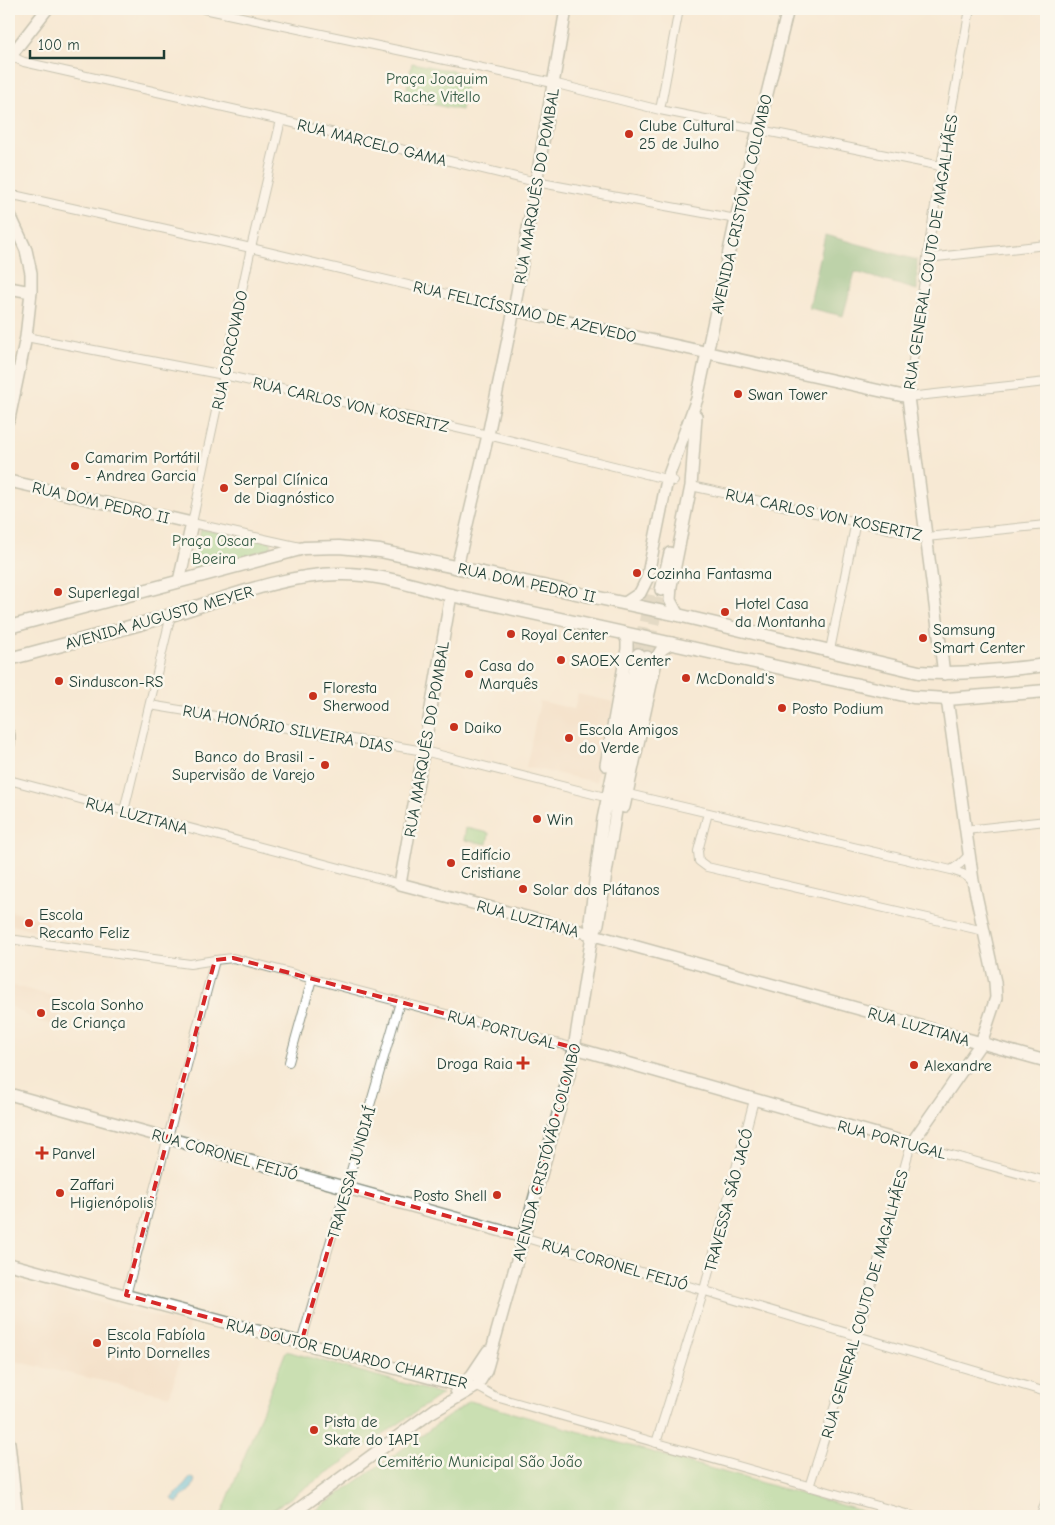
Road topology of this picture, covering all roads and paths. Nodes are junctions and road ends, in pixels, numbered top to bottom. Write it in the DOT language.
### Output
graph roads {
  1 [pos="47,9"];
  2 [pos="204,9"];
  3 [pos="566,9"];
  4 [pos="679,9"];
  5 [pos="788,9"];
  6 [pos="970,9"];
  7 [pos="11,55"];
  8 [pos="553,83"];
  9 [pos="660,110"];
  10 [pos="281,120"];
  11 [pos="759,130"];
  12 [pos="941,166"];
  13 [pos="536,182"];
  14 [pos="9,201"];
  15 [pos="9,213"];
  16 [pos="736,219"];
  17 [pos="1046,245"];
  18 [pos="251,248"];
  19 [pos="927,258"];
  20 [pos="9,288"];
  21 [pos="31,292"];
  22 [pos="514,310"];
  23 [pos="26,337"];
  24 [pos="707,352"];
  25 [pos="19,369"];
  26 [pos="224,375"];
  27 [pos="1046,382"];
  28 [pos="9,389"];
  29 [pos="908,397"];
  30 [pos="9,419"];
  31 [pos="488,435"];
  32 [pos="689,440"];
  33 [pos="671,480"];
  34 [pos="9,482"];
  35 [pos="691,486"];
  36 [pos="856,521"];
  37 [pos="192,523"];
  38 [pos="1046,525"];
  39 [pos="926,537"];
  40 [pos="304,548"];
  41 [pos="457,567"];
  42 [pos="310,576"];
  43 [pos="179,581"];
  44 [pos="450,595"];
  45 [pos="625,603"];
  46 [pos="171,615"];
  47 [pos="678,615"];
  48 [pos="9,627"];
  49 [pos="624,633"];
  50 [pos="672,642"];
  51 [pos="830,650"];
  52 [pos="9,659"];
  53 [pos="1046,665"];
  54 [pos="944,674"];
  55 [pos="1046,691"];
  56 [pos="947,699"];
  57 [pos="150,705"];
  58 [pos="9,734"];
  59 [pos="9,744"];
  60 [pos="424,751"];
  61 [pos="9,780"];
  62 [pos="623,793"];
  63 [pos="604,796"];
  64 [pos="124,811"];
  65 [pos="708,813"];
  66 [pos="1046,821"];
  67 [pos="966,830"];
  68 [pos="969,855"];
  69 [pos="951,870"];
  70 [pos="973,881"];
  71 [pos="400,884"];
  72 [pos="590,921"];
  73 [pos="576,930"];
  74 [pos="984,932"];
  75 [pos="592,935"];
  76 [pos="9,939"];
  77 [pos="215,960"];
  78 [pos="312,979"];
  79 [pos="400,1002"];
  80 [pos="981,1043"];
  81 [pos="575,1048"];
  82 [pos="1046,1061"];
  83 [pos="290,1062"];
  84 [pos="9,1094"];
  85 [pos="754,1100"];
  86 [pos="168,1138"];
  87 [pos="911,1144"];
  88 [pos="1046,1181"];
  89 [pos="346,1188"];
  90 [pos="523,1237"];
  91 [pos="9,1264"];
  92 [pos="704,1290"];
  93 [pos="126,1295"];
  94 [pos="857,1336"];
  95 [pos="495,1338"];
  96 [pos="301,1343"];
  97 [pos="461,1386"];
  98 [pos="477,1386"];
  99 [pos="1046,1392"];
  100 [pos="432,1412"];
  101 [pos="656,1442"];
  102 [pos="9,1443"];
  103 [pos="809,1487"];
  104 [pos="1046,1500"];
  105 [pos="17,1516"];
  106 [pos="289,1516"];
  107 [pos="914,1516"];
  108 [pos="1041,1516"];
  1 -- 7 [label="street"];
  2 -- 8 [label="street"];
  3 -- 8 [label="street, RUA MARQUÊS DO POMBAL"];
  4 -- 9 [label="street"];
  5 -- 11 [label="street, AVENIDA CRISTÓVÃO COLOMBO"];
  6 -- 12 [label="street, RUA GENERAL COUTO DE MAGALHÃES"];
  7 -- 10 [label="street, RUA MARCELO GAMA"];
  8 -- 9 [label="street"];
  8 -- 13 [label="street, RUA MARQUÊS DO POMBAL"];
  9 -- 11 [label="street"];
  10 -- 13 [label="street, RUA MARCELO GAMA"];
  10 -- 18 [label="street, RUA CORCOVADO"];
  11 -- 12 [label="street"];
  11 -- 16 [label="street, AVENIDA CRISTÓVÃO COLOMBO"];
  12 -- 19 [label="street, RUA GENERAL COUTO DE MAGALHÃES"];
  13 -- 16 [label="street, RUA MARCELO GAMA"];
  13 -- 22 [label="street, RUA MARQUÊS DO POMBAL"];
  14 -- 18 [label="street, RUA FELICÍSSIMO DE AZEVEDO"];
  15 -- 21 [label="street"];
  16 -- 24 [label="street, AVENIDA CRISTÓVÃO COLOMBO"];
  17 -- 19 [label="street"];
  18 -- 22 [label="street, RUA FELICÍSSIMO DE AZEVEDO"];
  18 -- 26 [label="street, RUA CORCOVADO"];
  19 -- 29 [label="street, RUA GENERAL COUTO DE MAGALHÃES"];
  20 -- 21 [label="street"];
  21 -- 23 [label="street"];
  22 -- 24 [label="street, RUA FELICÍSSIMO DE AZEVEDO"];
  22 -- 31 [label="street, RUA MARQUÊS DO POMBAL"];
  23 -- 25 [label="street"];
  23 -- 26 [label="street, RUA CARLOS VON KOSERITZ"];
  24 -- 29 [label="street, RUA FELICÍSSIMO DE AZEVEDO"];
  24 -- 32 [label="street, AVENIDA CRISTÓVÃO COLOMBO"];
  25 -- 28 [label="street"];
  25 -- 30 [label="street"];
  26 -- 31 [label="street, RUA CARLOS VON KOSERITZ"];
  26 -- 37 [label="street, RUA CORCOVADO"];
  27 -- 29 [label="street, RUA FELICÍSSIMO DE AZEVEDO"];
  29 -- 39 [label="street, RUA GENERAL COUTO DE MAGALHÃES"];
  31 -- 33 [label="street, RUA CARLOS VON KOSERITZ"];
  31 -- 41 [label="street, RUA MARQUÊS DO POMBAL"];
  32 -- 33 [label="street"];
  32 -- 33 [label="street"];
  32 -- 35 [label="street, AVENIDA CRISTÓVÃO COLOMBO"];
  33 -- 45 [label="street"];
  34 -- 37 [label="street, RUA DOM PEDRO II"];
  35 -- 36 [label="street, RUA CARLOS VON KOSERITZ"];
  35 -- 47 [label="street, AVENIDA CRISTÓVÃO COLOMBO"];
  36 -- 39 [label="street, RUA CARLOS VON KOSERITZ"];
  36 -- 51 [label="street"];
  37 -- 40 [label="street, RUA DOM PEDRO II"];
  37 -- 43 [label="street, RUA CORCOVADO"];
  38 -- 39 [label="street, RUA CARLOS VON KOSERITZ"];
  39 -- 54 [label="street, RUA GENERAL COUTO DE MAGALHÃES"];
  40 -- 41 [label="main road, RUA DOM PEDRO II"];
  40 -- 43 [label="main road, AVENIDA AUGUSTO MEYER"];
  41 -- 45 [label="main road, RUA DOM PEDRO II"];
  42 -- 44 [label="main road, RUA DOM PEDRO II"];
  42 -- 46 [label="main road, AVENIDA AUGUSTO MEYER"];
  43 -- 48 [label="main road, AVENIDA AUGUSTO MEYER"];
  44 -- 49 [label="main road, RUA DOM PEDRO II"];
  44 -- 60 [label="street, RUA MARQUÊS DO POMBAL"];
  45 -- 47 [label="main road, RUA DOM PEDRO II"];
  46 -- 52 [label="main road, AVENIDA AUGUSTO MEYER"];
  46 -- 57 [label="street"];
  47 -- 51 [label="main road, RUA DOM PEDRO II"];
  49 -- 50 [label="main road, RUA DOM PEDRO II"];
  49 -- 63 [label="street, AVENIDA CRISTÓVÃO COLOMBO"];
  50 -- 56 [label="main road, RUA DOM PEDRO II"];
  50 -- 62 [label="street, AVENIDA CRISTÓVÃO COLOMBO"];
  51 -- 54 [label="main road, RUA DOM PEDRO II"];
  53 -- 54 [label="main road, RUA DOM PEDRO II"];
  55 -- 56 [label="main road, RUA DOM PEDRO II"];
  56 -- 67 [label="street, RUA GENERAL COUTO DE MAGALHÃES"];
  57 -- 60 [label="street, RUA HONÓRIO SILVEIRA DIAS"];
  57 -- 64 [label="street"];
  58 -- 59 [label="street"];
  60 -- 63 [label="street, RUA HONÓRIO SILVEIRA DIAS"];
  60 -- 71 [label="street, RUA MARQUÊS DO POMBAL"];
  61 -- 64 [label="street, RUA LUZITANA"];
  62 -- 63 [label="street"];
  62 -- 65 [label="street"];
  62 -- 75 [label="street, AVENIDA CRISTÓVÃO COLOMBO"];
  63 -- 72 [label="street, AVENIDA CRISTÓVÃO COLOMBO"];
  64 -- 71 [label="street, RUA LUZITANA"];
  65 -- 69 [label="street"];
  65 -- 74 [label="street"];
  66 -- 67 [label="street"];
  67 -- 68 [label="street, RUA GENERAL COUTO DE MAGALHÃES"];
  68 -- 69 [label="street"];
  68 -- 70 [label="street, RUA GENERAL COUTO DE MAGALHÃES"];
  69 -- 70 [label="street"];
  70 -- 74 [label="street, RUA GENERAL COUTO DE MAGALHÃES"];
  71 -- 73 [label="street, RUA LUZITANA"];
  72 -- 73 [label="street"];
  72 -- 75 [label="street, AVENIDA CRISTÓVÃO COLOMBO"];
  73 -- 75 [label="street, RUA LUZITANA"];
  74 -- 80 [label="street, RUA GENERAL COUTO DE MAGALHÃES"];
  75 -- 80 [label="street, RUA LUZITANA"];
  75 -- 81 [label="street, AVENIDA CRISTÓVÃO COLOMBO"];
  76 -- 77 [label="street, RUA PORTUGAL"];
  77 -- 78 [label="street, RUA PORTUGAL"];
  77 -- 86 [label="street"];
  78 -- 79 [label="street, RUA PORTUGAL"];
  78 -- 83 [label="street"];
  79 -- 81 [label="street, RUA PORTUGAL"];
  79 -- 89 [label="street, TRAVESSA JUNDIAÍ"];
  80 -- 82 [label="street, RUA LUZITANA"];
  80 -- 87 [label="street, RUA GENERAL COUTO DE MAGALHÃES"];
  81 -- 85 [label="street, RUA PORTUGAL"];
  81 -- 90 [label="street, AVENIDA CRISTÓVÃO COLOMBO"];
  84 -- 86 [label="street, RUA CORONEL FEIJÓ"];
  85 -- 87 [label="street, RUA PORTUGAL"];
  85 -- 92 [label="street, TRAVESSA SÃO JACÓ"];
  86 -- 89 [label="street, RUA CORONEL FEIJÓ"];
  86 -- 93 [label="street"];
  87 -- 88 [label="street, RUA PORTUGAL"];
  87 -- 94 [label="street, RUA GENERAL COUTO DE MAGALHÃES"];
  89 -- 90 [label="street, RUA CORONEL FEIJÓ"];
  89 -- 96 [label="street, TRAVESSA JUNDIAÍ"];
  90 -- 92 [label="street, RUA CORONEL FEIJÓ"];
  90 -- 95 [label="street, AVENIDA CRISTÓVÃO COLOMBO"];
  91 -- 93 [label="street, RUA DOUTOR EDUARDO CHARTIER"];
  92 -- 94 [label="street, RUA CORONEL FEIJÓ"];
  92 -- 101 [label="street, TRAVESSA SÃO JACÓ"];
  93 -- 96 [label="street, RUA DOUTOR EDUARDO CHARTIER"];
  94 -- 99 [label="street, RUA CORONEL FEIJÓ"];
  94 -- 103 [label="street, RUA GENERAL COUTO DE MAGALHÃES"];
  95 -- 97 [label="street, AVENIDA CRISTÓVÃO COLOMBO"];
  95 -- 98 [label="street, AVENIDA CRISTÓVÃO COLOMBO"];
  96 -- 97 [label="street, RUA DOUTOR EDUARDO CHARTIER"];
  97 -- 98 [label="street, RUA DOUTOR EDUARDO CHARTIER"];
  97 -- 100 [label="street, AVENIDA CRISTÓVÃO COLOMBO"];
  98 -- 100 [label="street, AVENIDA CRISTÓVÃO COLOMBO"];
  98 -- 101 [label="street, RUA DOUTOR EDUARDO CHARTIER"];
  100 -- 106 [label="street, AVENIDA CRISTÓVÃO COLOMBO"];
  101 -- 103 [label="street, RUA DOUTOR EDUARDO CHARTIER"];
  102 -- 105 [label="street"];
  103 -- 107 [label="street, RUA DOUTOR EDUARDO CHARTIER"];
  104 -- 108 [label="street"];
}
